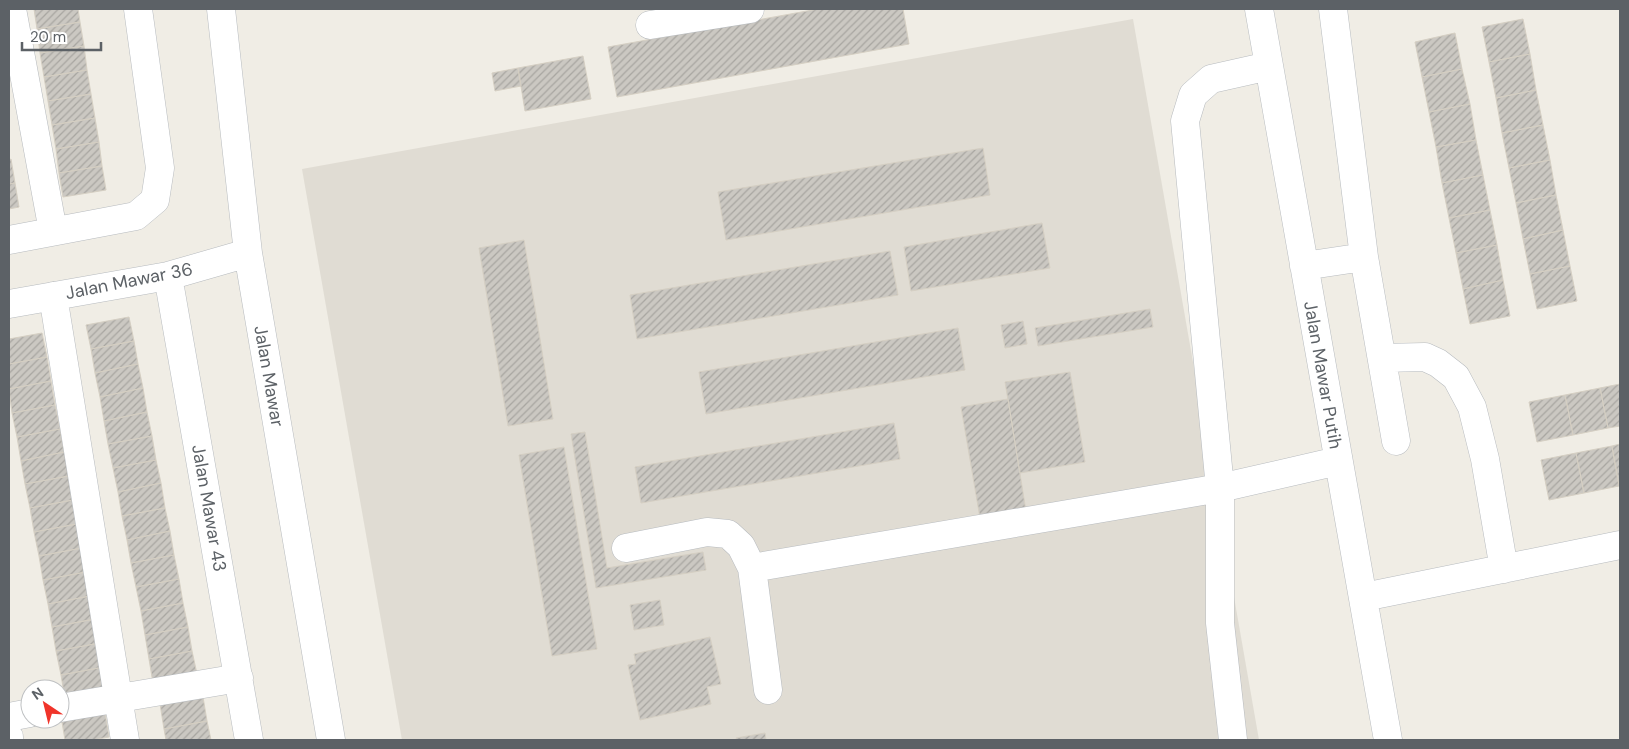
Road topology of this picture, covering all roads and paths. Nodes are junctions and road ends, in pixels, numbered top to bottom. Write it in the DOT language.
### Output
graph roads {
  1 [pos="12,9"];
  2 [pos="138,9"];
  3 [pos="221,9"];
  4 [pos="750,9"];
  5 [pos="1259,9"];
  6 [pos="1333,9"];
  7 [pos="650,25"];
  8 [pos="1269,66"];
  9 [pos="53,232"];
  10 [pos="9,240"];
  11 [pos="248,253"];
  12 [pos="1364,257"];
  13 [pos="1304,266"];
  14 [pos="168,276"];
  15 [pos="52,296"];
  16 [pos="9,304"];
  17 [pos="1382,358"];
  18 [pos="1396,441"];
  19 [pos="1338,460"];
  20 [pos="1220,488"];
  21 [pos="1620,545"];
  22 [pos="626,548"];
  23 [pos="752,568"];
  24 [pos="1504,569"];
  25 [pos="1364,597"];
  26 [pos="239,678"];
  27 [pos="768,690"];
  28 [pos="118,699"];
  29 [pos="70,706"];
  30 [pos="125,740"];
  31 [pos="249,740"];
  32 [pos="331,740"];
  33 [pos="1233,740"];
  34 [pos="1388,740"];
  1 -- 9 [label="street"];
  2 -- 9 [label="street"];
  3 -- 11 [label="street, Jalan Mawar"];
  4 -- 7 [label="street"];
  5 -- 8 [label="street, Jalan Mawar Putih"];
  6 -- 12 [label="street"];
  8 -- 13 [label="street, Jalan Mawar Putih"];
  8 -- 20 [label="street"];
  9 -- 10 [label="street"];
  11 -- 14 [label="street, Jalan Mawar 36"];
  11 -- 32 [label="street, Jalan Mawar"];
  12 -- 13 [label="street"];
  12 -- 17 [label="street"];
  13 -- 19 [label="street, Jalan Mawar Putih"];
  14 -- 15 [label="street, Jalan Mawar 36"];
  14 -- 26 [label="street, Jalan Mawar 43"];
  15 -- 16 [label="street, Jalan Mawar 36"];
  15 -- 28 [label="street"];
  17 -- 18 [label="street"];
  17 -- 24 [label="street"];
  19 -- 20 [label="street"];
  19 -- 25 [label="street, Jalan Mawar Putih"];
  20 -- 23 [label="street"];
  20 -- 33 [label="street"];
  21 -- 24 [label="street"];
  22 -- 23 [label="street"];
  23 -- 27 [label="street"];
  24 -- 25 [label="street"];
  25 -- 34 [label="street, Jalan Mawar Putih"];
  26 -- 28 [label="street"];
  26 -- 31 [label="street, Jalan Mawar 43"];
  28 -- 29 [label="street"];
  28 -- 30 [label="street"];
}
